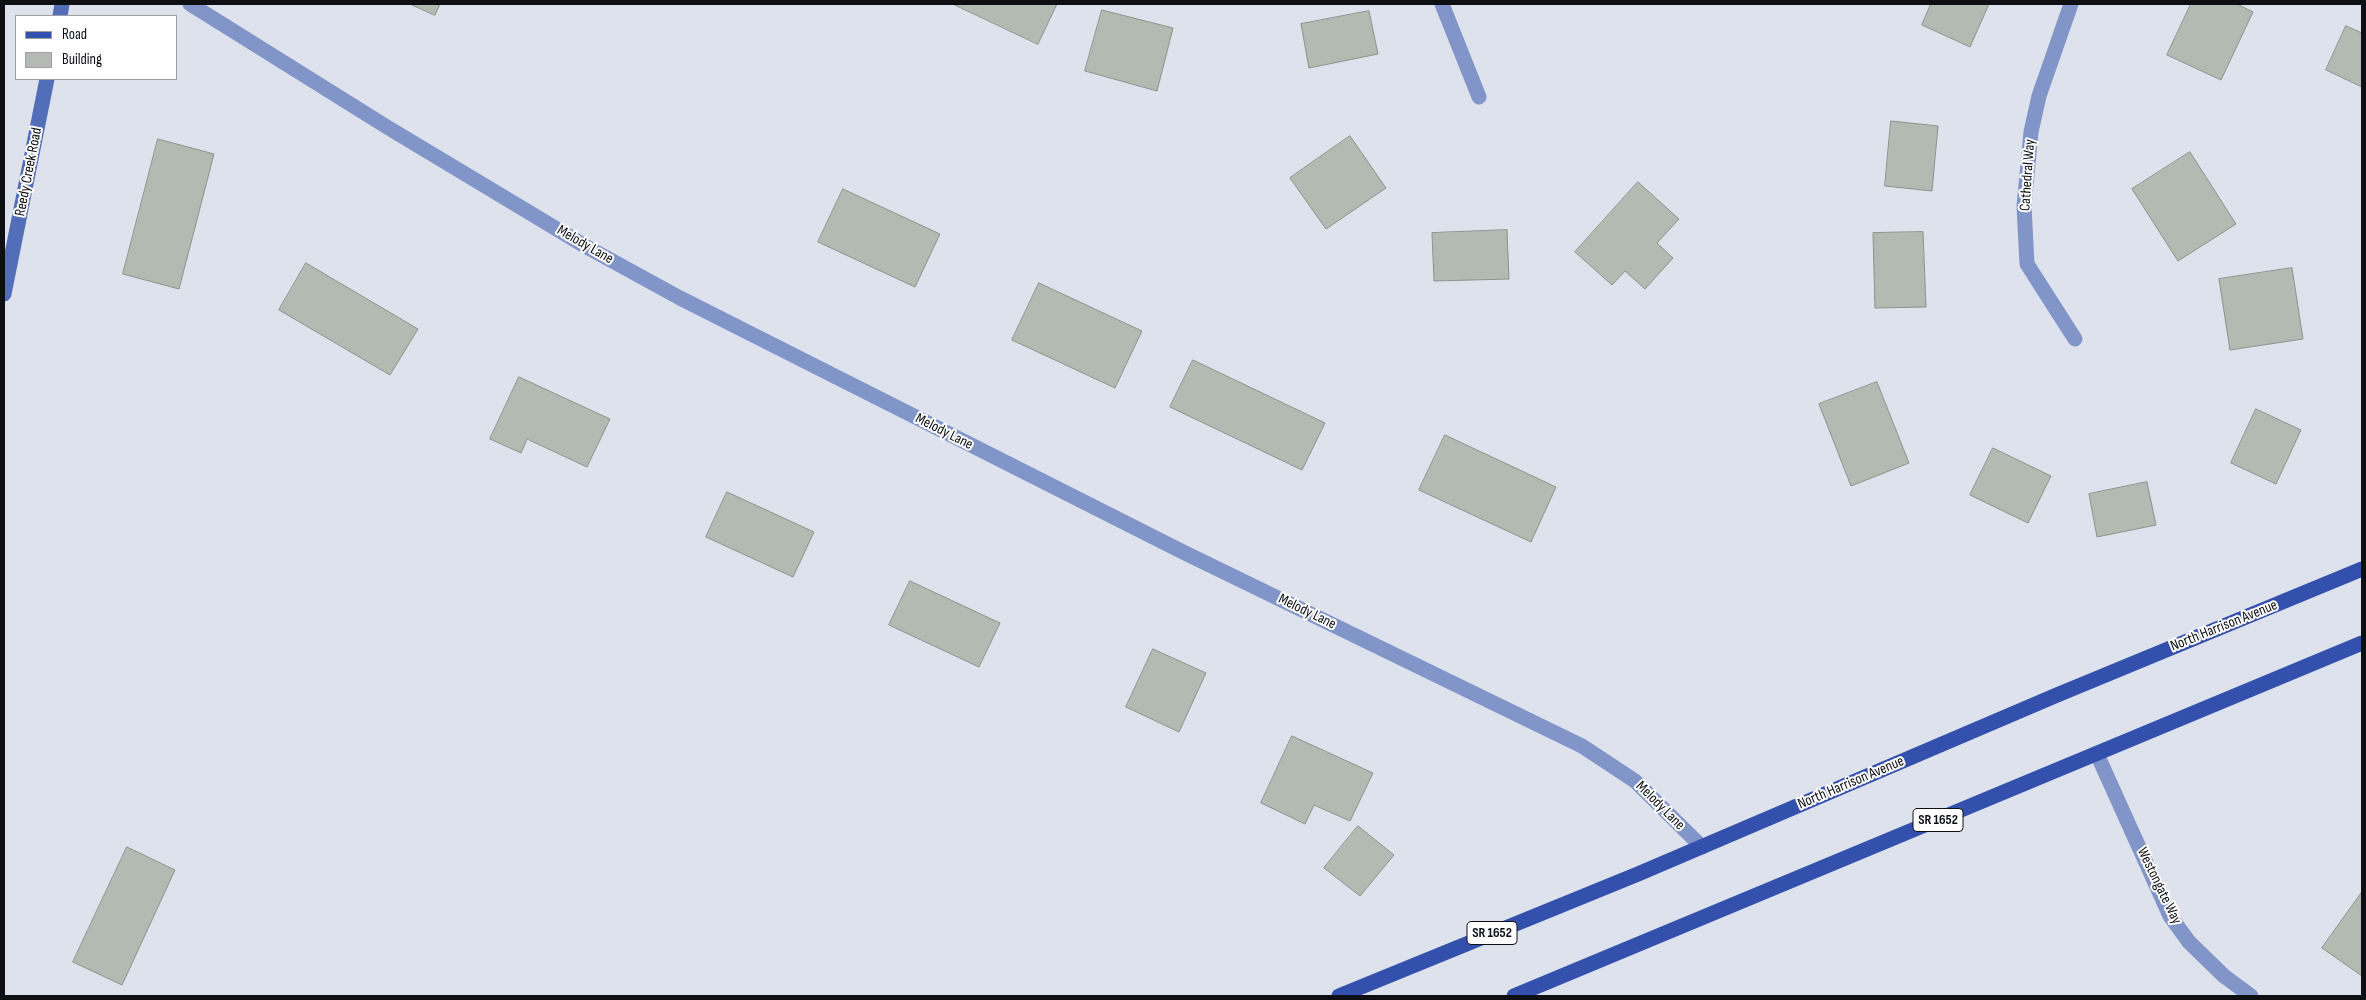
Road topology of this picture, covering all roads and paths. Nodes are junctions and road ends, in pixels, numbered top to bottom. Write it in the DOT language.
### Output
graph roads {
  1 [pos="190,4"];
  2 [pos="1442,4"];
  3 [pos="2071,4"];
  4 [pos="47,80"];
  5 [pos="1479,97"];
  6 [pos="4,294"];
  7 [pos="2075,339"];
  8 [pos="2362,569"];
  9 [pos="2362,643"];
  10 [pos="2097,754"];
  11 [pos="1702,847"];
  12 [pos="1345,995"];
  13 [pos="1514,996"];
  14 [pos="2251,996"];
  1 -- 11 [label="street, Melody Lane"];
  2 -- 5 [label="street"];
  3 -- 7 [label="street, Cathedral Way"];
  4 -- 6 [label="street, Reedy Creek Road"];
  8 -- 11 [label="main road, North Harrison Avenue / SR 1652"];
  9 -- 10 [label="main road, SR 1652"];
  10 -- 13 [label="main road, SR 1652"];
  10 -- 14 [label="street, Westongate Way"];
  11 -- 12 [label="main road, North Harrison Avenue / SR 1652"];
}
